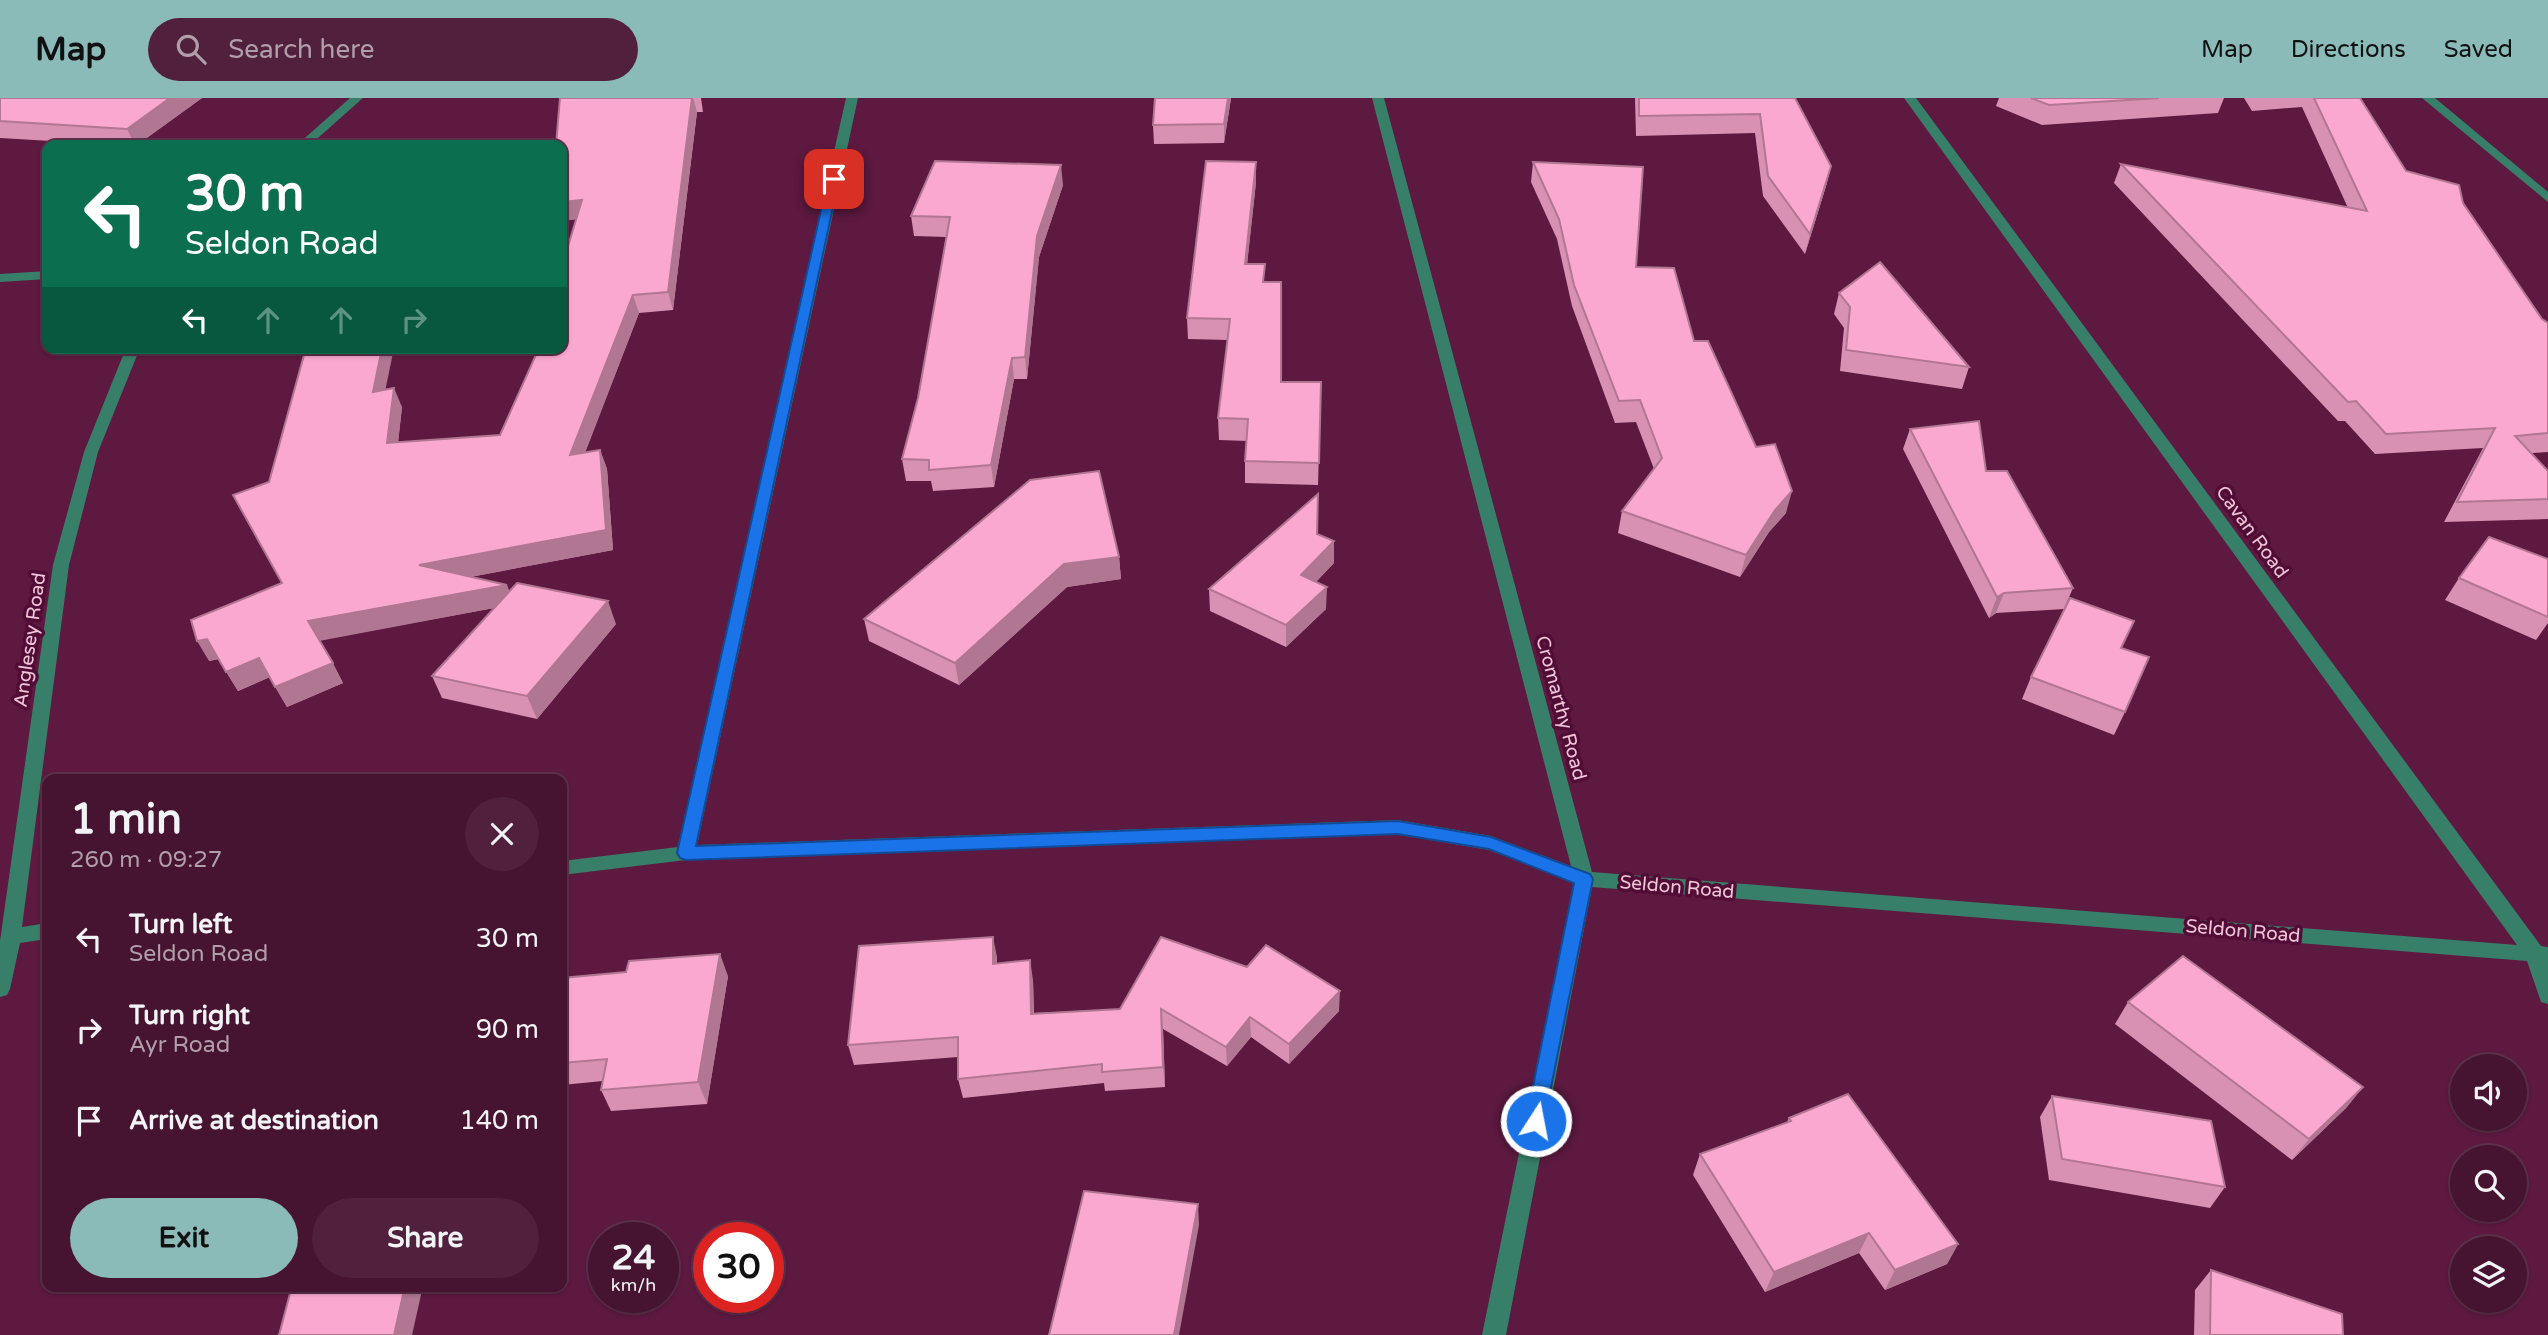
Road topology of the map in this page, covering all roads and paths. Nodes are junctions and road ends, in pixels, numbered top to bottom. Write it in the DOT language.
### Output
graph roads {
  1 [pos="357,98"];
  2 [pos="852,98"];
  3 [pos="1378,98"];
  4 [pos="1910,98"];
  5 [pos="2428,98"];
  6 [pos="309,140"];
  7 [pos="2548,198"];
  8 [pos="42,275"];
  9 [pos="0,278"];
  10 [pos="131,354"];
  11 [pos="686,853"];
  12 [pos="567,867"];
  13 [pos="1584,879"];
  14 [pos="42,933"];
  15 [pos="11,936"];
  16 [pos="2541,955"];
  17 [pos="0,989"];
  18 [pos="2548,996"];
  19 [pos="1494,1335"];
  1 -- 6 [label="street"];
  2 -- 11 [label="street"];
  3 -- 13 [label="street, Cromarthy Road"];
  4 -- 16 [label="street, Cavan Road"];
  5 -- 7 [label="street"];
  8 -- 9 [label="street"];
  10 -- 15 [label="street, Anglesey Road"];
  11 -- 12 [label="street, Seldon Road"];
  11 -- 13 [label="street, Seldon Road"];
  13 -- 16 [label="street, Seldon Road"];
  13 -- 19 [label="street, Cromarthy Road"];
  14 -- 15 [label="street"];
  15 -- 17 [label="street, Anglesey Road"];
  16 -- 18 [label="street, Cavan Road"];
}
